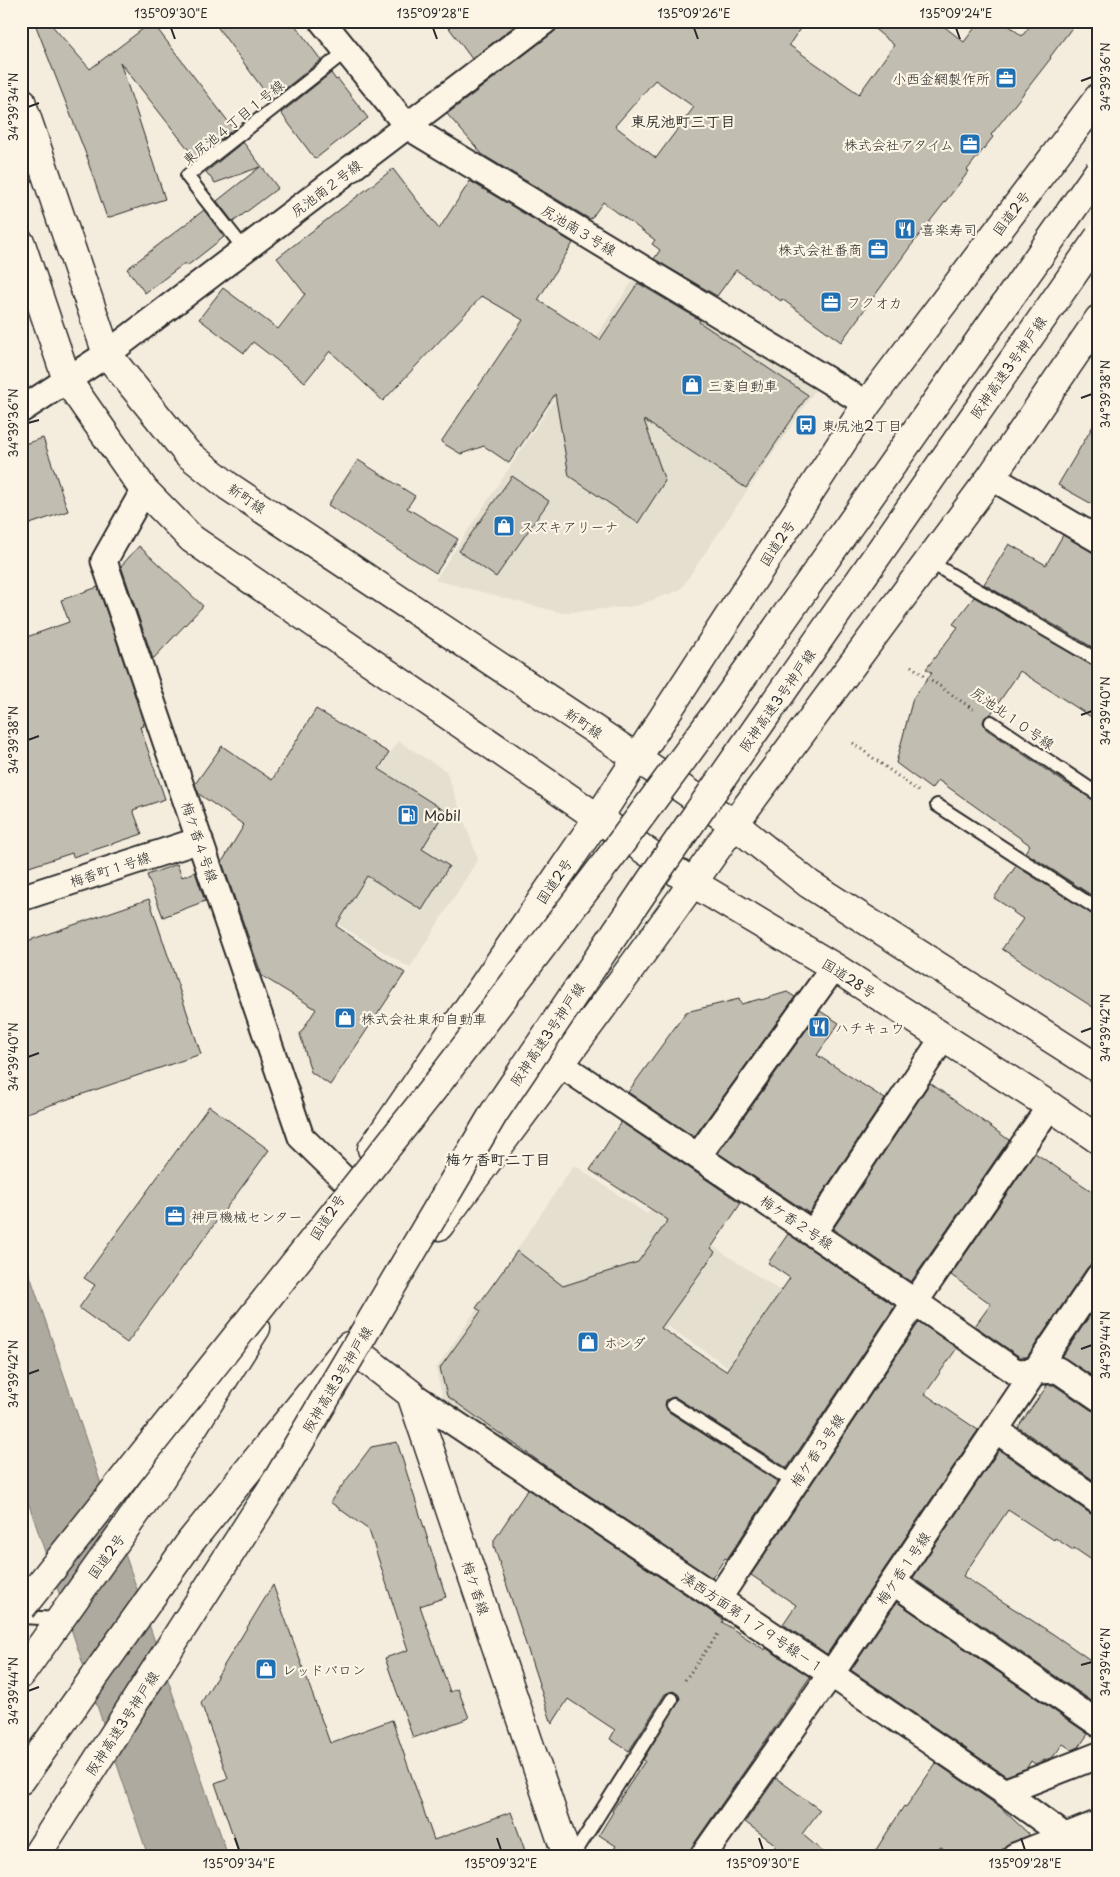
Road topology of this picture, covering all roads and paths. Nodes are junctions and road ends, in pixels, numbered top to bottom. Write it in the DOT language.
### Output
graph roads {
  1 [pos="322,21"];
  2 [pos="541,22"];
  3 [pos="345,52"];
  4 [pos="1099,97"];
  5 [pos="21,101"];
  6 [pos="407,126"];
  7 [pos="1099,171"];
  8 [pos="1099,237"];
  9 [pos="21,244"];
  10 [pos="245,250"];
  11 [pos="1095,331"];
  12 [pos="107,354"];
  13 [pos="67,380"];
  14 [pos="867,404"];
  15 [pos="21,410"];
  16 [pos="992,477"];
  17 [pos="144,490"];
  18 [pos="1099,540"];
  19 [pos="928,561"];
  20 [pos="1099,661"];
  21 [pos="911,666"];
  22 [pos="991,722"];
  23 [pos="853,743"];
  24 [pos="637,758"];
  25 [pos="1099,795"];
  26 [pos="937,805"];
  27 [pos="598,818"];
  28 [pos="734,824"];
  29 [pos="200,840"];
  30 [pos="693,883"];
  31 [pos="21,898"];
  32 [pos="1099,910"];
  33 [pos="834,967"];
  34 [pos="943,1038"];
  35 [pos="560,1064"];
  36 [pos="1099,1069"];
  37 [pos="1050,1106"];
  38 [pos="1099,1140"];
  39 [pos="698,1156"];
  40 [pos="348,1183"];
  41 [pos="813,1233"];
  42 [pos="1099,1276"];
  43 [pos="916,1302"];
  44 [pos="349,1346"];
  45 [pos="1036,1371"];
  46 [pos="411,1394"];
  47 [pos="1099,1398"];
  48 [pos="673,1404"];
  49 [pos="996,1430"];
  50 [pos="795,1483"];
  51 [pos="1099,1502"];
  52 [pos="893,1582"];
  53 [pos="727,1604"];
  54 [pos="21,1608"];
  55 [pos="21,1617"];
  56 [pos="60,1619"];
  57 [pos="21,1674"];
  58 [pos="831,1674"];
  59 [pos="672,1699"];
  60 [pos="1099,1724"];
  61 [pos="1099,1756"];
  62 [pos="21,1780"];
  63 [pos="1004,1792"];
  64 [pos="1099,1823"];
  65 [pos="1064,1837"];
  66 [pos="36,1856"];
  67 [pos="567,1856"];
  68 [pos="573,1856"];
  69 [pos="703,1856"];
  70 [pos="1015,1856"];
  71 [pos="1092,1856"];
  1 -- 3 [label="street, 尻池南３号線"];
  2 -- 6 [label="street, 尻池南２号線"];
  3 -- 6 [label="street, 尻池南３号線"];
  3 -- 10 [label="lane, 東尻池４丁目１号線"];
  4 -- 14 [label="main road, 国道2号"];
  5 -- 12 [label="main road, 新町線"];
  6 -- 10 [label="street, 尻池南２号線"];
  6 -- 14 [label="street, 尻池南３号線"];
  7 -- 54 [label="main road, bridge"];
  8 -- 66 [label="main road, 阪神高速3号神戸線, bridge"];
  9 -- 13 [label="main road"];
  10 -- 12 [label="street, 尻池南２号線"];
  11 -- 16 [label="main road"];
  12 -- 13 [label="street, 尻池南２号線"];
  12 -- 24 [label="main road, 新町線"];
  13 -- 15 [label="street, 尻池南２号線"];
  13 -- 17 [label="main road"];
  14 -- 24 [label="main road, 国道2号"];
  16 -- 18 [label="street"];
  16 -- 19 [label="main road"];
  17 -- 27 [label="main road"];
  17 -- 29 [label="street, 梅ケ香４号線"];
  19 -- 20 [label="lane"];
  19 -- 28 [label="main road"];
  21 -- 22 [label="path, 尻池北１０号線"];
  22 -- 25 [label="lane, 尻池北１０号線"];
  23 -- 26 [label="path"];
  24 -- 27 [label="main road, 国道2号"];
  24 -- 28 [label="main road"];
  26 -- 32 [label="lane"];
  27 -- 30 [label="main road, 国道28号"];
  27 -- 40 [label="main road, 国道2号"];
  28 -- 30 [label="main road"];
  28 -- 36 [label="main road"];
  29 -- 31 [label="street, 梅香町１号線"];
  29 -- 40 [label="street, 梅ケ香４号線"];
  30 -- 33 [label="main road, 国道28号"];
  30 -- 35 [label="main road"];
  33 -- 34 [label="main road, 国道28号"];
  33 -- 39 [label="street"];
  34 -- 37 [label="main road, 国道28号"];
  34 -- 41 [label="street"];
  35 -- 39 [label="street, 梅ケ香２号線"];
  35 -- 44 [label="main road"];
  37 -- 38 [label="main road, 国道28号"];
  37 -- 43 [label="street, 梅ケ香３号線"];
  39 -- 41 [label="street, 梅ケ香２号線"];
  40 -- 56 [label="main road, 国道2号"];
  41 -- 43 [label="street, 梅ケ香２号線"];
  42 -- 45 [label="street, 梅ケ香１号線"];
  43 -- 45 [label="street, 梅ケ香２号線"];
  43 -- 50 [label="street, 梅ケ香３号線"];
  44 -- 46 [label="main road"];
  44 -- 62 [label="main road"];
  45 -- 47 [label="street, 梅ケ香２号線"];
  45 -- 49 [label="street, 梅ケ香１号線"];
  46 -- 53 [label="street, 湊西方面第１７９号線－１"];
  46 -- 67 [label="main road, 梅ケ香線"];
  48 -- 50 [label="lane"];
  49 -- 51 [label="street"];
  49 -- 52 [label="street, 梅ケ香１号線"];
  50 -- 53 [label="street, 梅ケ香３号線"];
  52 -- 58 [label="street, 梅ケ香１号線"];
  52 -- 60 [label="street"];
  53 -- 58 [label="street, 湊西方面第１７９号線－１"];
  53 -- 59 [label="path"];
  55 -- 56 [label="lane"];
  56 -- 57 [label="main road, 国道2号"];
  58 -- 63 [label="street, 湊西方面第１７９号線－１"];
  58 -- 69 [label="street, 梅ケ香１号線"];
  59 -- 68 [label="lane"];
  61 -- 63 [label="street"];
  63 -- 65 [label="street, 湊西方面第１７９号線－１"];
  64 -- 65 [label="street"];
  65 -- 70 [label="street"];
  65 -- 71 [label="street, 湊西方面第１７９号線－１"];
}
